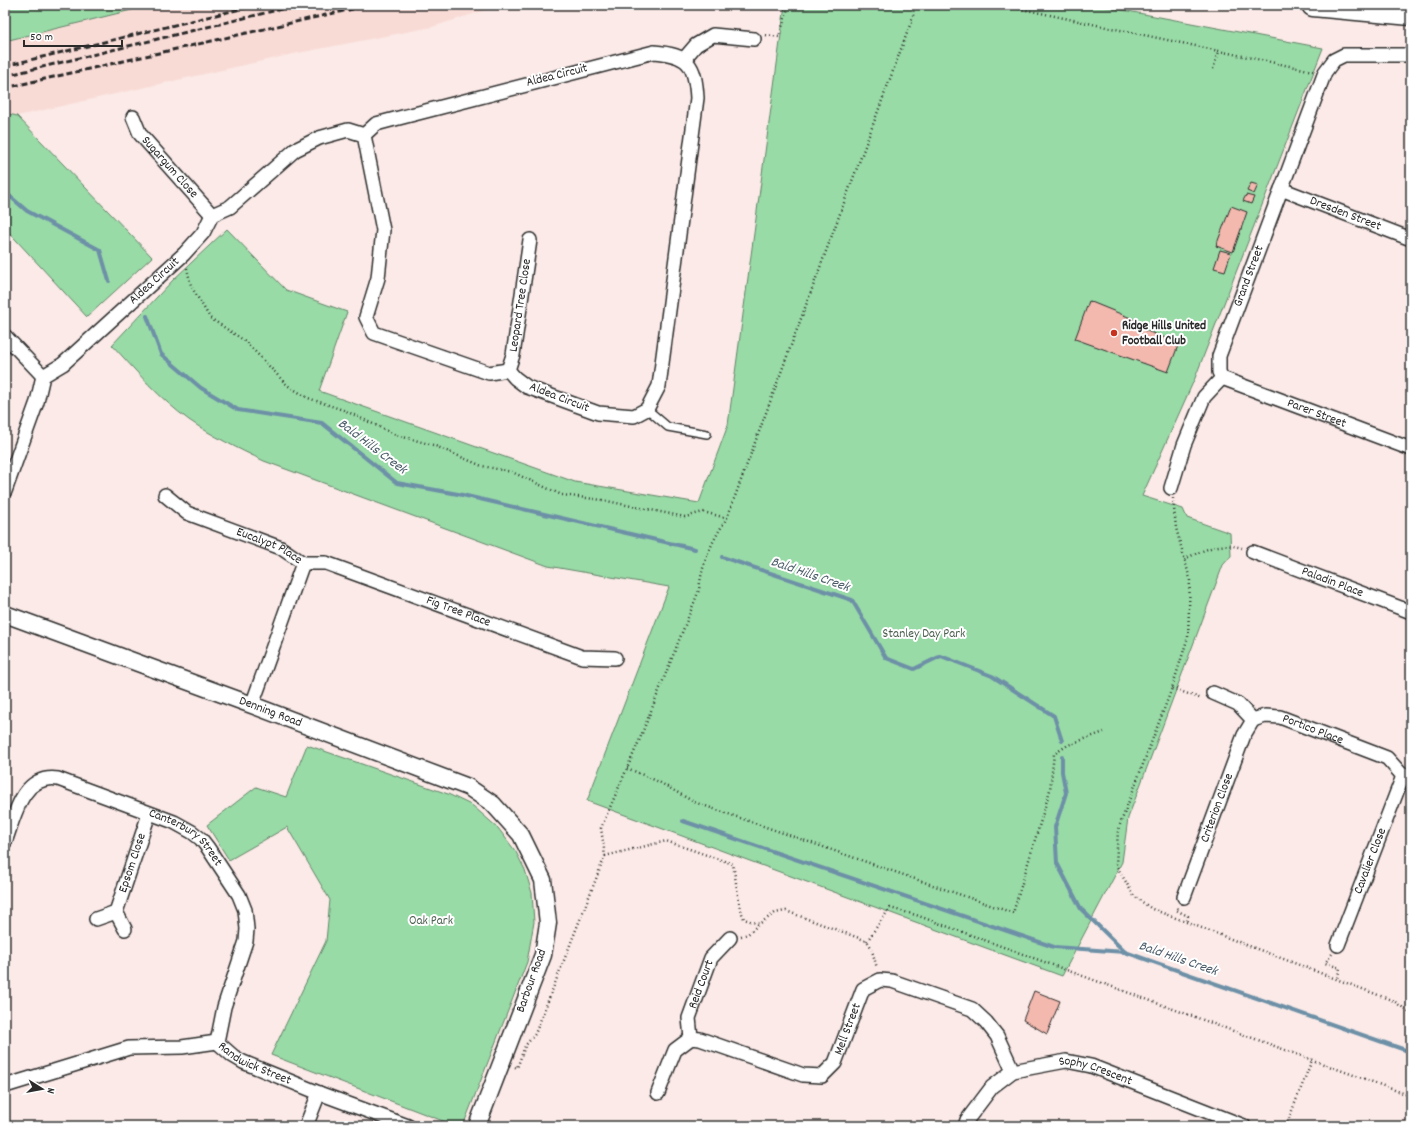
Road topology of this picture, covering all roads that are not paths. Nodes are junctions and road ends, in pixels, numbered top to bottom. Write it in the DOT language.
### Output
graph roads {
  1 [pos="1313,5"];
  2 [pos="1411,14"];
  3 [pos="754,39"];
  4 [pos="1411,55"];
  5 [pos="684,59"];
  6 [pos="133,117"];
  7 [pos="364,135"];
  8 [pos="1281,189"];
  9 [pos="212,215"];
  10 [pos="1411,239"];
  11 [pos="530,240"];
  12 [pos="5,336"];
  13 [pos="508,370"];
  14 [pos="43,376"];
  15 [pos="1222,378"];
  16 [pos="648,409"];
  17 [pos="707,434"];
  18 [pos="1411,449"];
  19 [pos="1170,488"];
  20 [pos="5,491"];
  21 [pos="165,495"];
  22 [pos="1253,552"];
  23 [pos="303,563"];
  24 [pos="1411,612"];
  25 [pos="5,614"];
  26 [pos="615,658"];
  27 [pos="1216,694"];
  28 [pos="252,705"];
  29 [pos="1253,720"];
  30 [pos="1407,775"];
  31 [pos="149,814"];
  32 [pos="521,835"];
  33 [pos="5,842"];
  34 [pos="1184,897"];
  35 [pos="116,912"];
  36 [pos="96,919"];
  37 [pos="125,929"];
  38 [pos="730,938"];
  39 [pos="1338,945"];
  40 [pos="691,1038"];
  41 [pos="217,1042"];
  42 [pos="1013,1071"];
  43 [pos="5,1086"];
  44 [pos="319,1093"];
  45 [pos="658,1093"];
  46 [pos="306,1126"];
  47 [pos="408,1126"];
  48 [pos="477,1126"];
  49 [pos="965,1126"];
  50 [pos="1244,1126"];
  1 -- 2 [label="highway"];
  3 -- 5 [label="street"];
  4 -- 8 [label="street, Grand Street"];
  5 -- 7 [label="street, Aldea Circuit"];
  5 -- 16 [label="street"];
  6 -- 9 [label="street, Sugargum Close"];
  7 -- 9 [label="street"];
  7 -- 13 [label="street"];
  8 -- 10 [label="street, Dresden Street"];
  8 -- 15 [label="street, Grand Street"];
  9 -- 14 [label="street, Aldea Circuit"];
  11 -- 13 [label="street, Leopard Tree Close"];
  12 -- 14 [label="street"];
  13 -- 16 [label="street, Aldea Circuit"];
  14 -- 20 [label="street"];
  15 -- 18 [label="street, Parer Street"];
  15 -- 19 [label="street"];
  16 -- 17 [label="lane"];
  21 -- 23 [label="street, Eucalypt Place"];
  22 -- 24 [label="street, Paladin Place"];
  23 -- 26 [label="street, Fig Tree Place"];
  23 -- 28 [label="street, Eucalypt Place"];
  25 -- 28 [label="street, Denning Road"];
  27 -- 29 [label="street"];
  28 -- 32 [label="street, Denning Road"];
  29 -- 30 [label="street, Portico Place"];
  29 -- 34 [label="street, Criterion Close"];
  30 -- 39 [label="street, Cavalier Close"];
  31 -- 33 [label="street, Canterbury Street"];
  31 -- 35 [label="street, Epsom Close"];
  31 -- 41 [label="street, Canterbury Street"];
  32 -- 48 [label="street, Barbour Road"];
  35 -- 36 [label="street"];
  35 -- 37 [label="street"];
  38 -- 40 [label="street, Reid Court"];
  40 -- 42 [label="street, Mell Street"];
  40 -- 45 [label="street"];
  41 -- 43 [label="street, Randwick Street"];
  41 -- 44 [label="street, Randwick Street"];
  42 -- 49 [label="street, Sophy Crescent"];
  42 -- 50 [label="street, Sophy Crescent"];
  44 -- 46 [label="street"];
  44 -- 47 [label="street, Randwick Street"];
}
